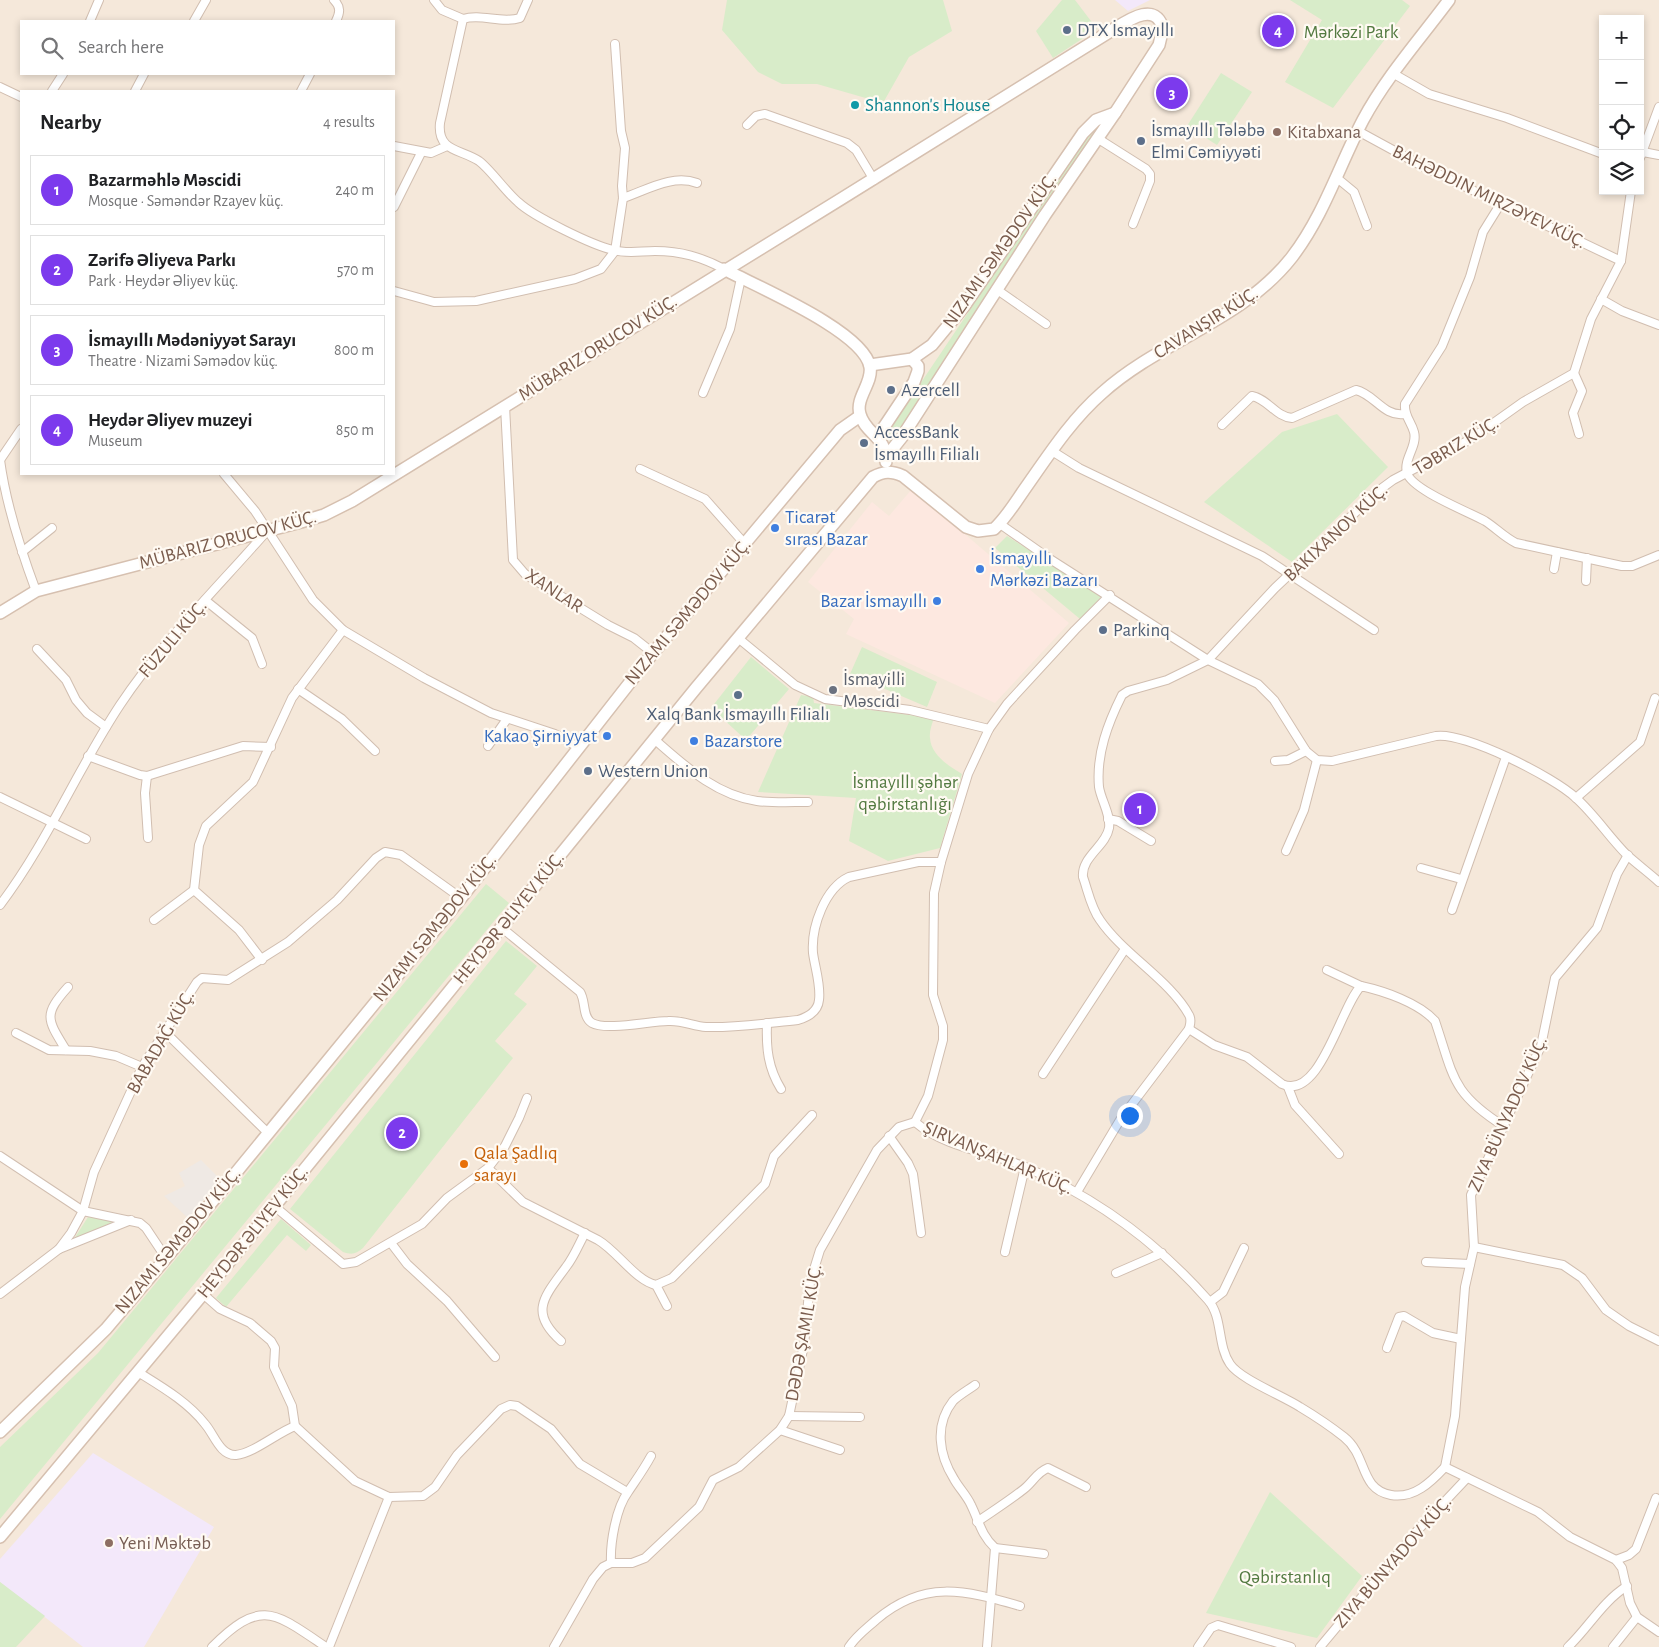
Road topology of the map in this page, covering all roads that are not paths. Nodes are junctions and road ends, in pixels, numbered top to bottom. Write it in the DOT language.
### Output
graph roads {
  1 [pos="99,0"];
  2 [pos="206,0"];
  3 [pos="334,0"];
  4 [pos="434,0"];
  5 [pos="528,0"];
  6 [pos="1449,0"];
  7 [pos="462,18"];
  8 [pos="90,20"];
  9 [pos="195,20"];
  10 [pos="337,20"];
  11 [pos="614,44"];
  12 [pos="1394,74"];
  13 [pos="62,75"];
  14 [pos="143,75"];
  15 [pos="309,75"];
  16 [pos="0,87"];
  17 [pos="53,90"];
  18 [pos="136,90"];
  19 [pos="302,90"];
  20 [pos="20,97"];
  21 [pos="1659,107"];
  22 [pos="1115,114"];
  23 [pos="747,125"];
  24 [pos="1358,131"];
  25 [pos="1097,138"];
  26 [pos="395,146"];
  27 [pos="447,146"];
  28 [pos="1644,150"];
  29 [pos="1599,152"];
  30 [pos="421,153"];
  31 [pos="1644,155"];
  32 [pos="1659,155"];
  33 [pos="1337,178"];
  34 [pos="874,180"];
  35 [pos="698,183"];
  36 [pos="1630,195"];
  37 [pos="623,198"];
  38 [pos="1501,203"];
  39 [pos="395,204"];
  40 [pos="1133,224"];
  41 [pos="1366,226"];
  42 [pos="615,251"];
  43 [pos="1620,261"];
  44 [pos="724,269"];
  45 [pos="741,278"];
  46 [pos="996,289"];
  47 [pos="395,291"];
  48 [pos="1602,299"];
  49 [pos="1046,324"];
  50 [pos="1659,325"];
  51 [pos="912,359"];
  52 [pos="870,366"];
  53 [pos="1574,373"];
  54 [pos="703,393"];
  55 [pos="505,406"];
  56 [pos="1404,414"];
  57 [pos="860,416"];
  58 [pos="1222,425"];
  59 [pos="20,430"];
  60 [pos="1579,434"];
  61 [pos="878,436"];
  62 [pos="1052,451"];
  63 [pos="886,457"];
  64 [pos="0,460"];
  65 [pos="640,469"];
  66 [pos="886,472"];
  67 [pos="1407,473"];
  68 [pos="395,474"];
  69 [pos="225,475"];
  70 [pos="394,475"];
  71 [pos="1000,524"];
  72 [pos="52,528"];
  73 [pos="268,530"];
  74 [pos="744,544"];
  75 [pos="22,552"];
  76 [pos="1557,552"];
  77 [pos="1659,556"];
  78 [pos="1587,558"];
  79 [pos="1554,569"];
  80 [pos="1290,574"];
  81 [pos="1586,581"];
  82 [pos="36,591"];
  83 [pos="1110,595"];
  84 [pos="205,600"];
  85 [pos="0,613"];
  86 [pos="343,630"];
  87 [pos="1374,630"];
  88 [pos="738,638"];
  89 [pos="37,649"];
  90 [pos="652,653"];
  91 [pos="1208,660"];
  92 [pos="262,664"];
  93 [pos="298,689"];
  94 [pos="1656,698"];
  95 [pos="507,719"];
  96 [pos="106,727"];
  97 [pos="989,728"];
  98 [pos="654,739"];
  99 [pos="488,746"];
  100 [pos="271,747"];
  101 [pos="578,747"];
  102 [pos="375,751"];
  103 [pos="1306,751"];
  104 [pos="88,756"];
  105 [pos="1506,757"];
  106 [pos="1318,760"];
  107 [pos="1275,761"];
  108 [pos="147,776"];
  109 [pos="0,797"];
  110 [pos="1576,798"];
  111 [pos="808,802"];
  112 [pos="1108,819"];
  113 [pos="51,821"];
  114 [pos="148,838"];
  115 [pos="86,840"];
  116 [pos="1151,841"];
  117 [pos="1286,850"];
  118 [pos="1628,855"];
  119 [pos="941,862"];
  120 [pos="1421,868"];
  121 [pos="1461,879"];
  122 [pos="1659,882"];
  123 [pos="194,890"];
  124 [pos="461,898"];
  125 [pos="0,905"];
  126 [pos="1452,910"];
  127 [pos="154,920"];
  128 [pos="502,928"];
  129 [pos="1126,949"];
  130 [pos="262,960"];
  131 [pos="1327,970"];
  132 [pos="1361,986"];
  133 [pos="68,987"];
  134 [pos="767,1023"];
  135 [pos="1189,1029"];
  136 [pos="164,1031"];
  137 [pos="16,1032"];
  138 [pos="66,1050"];
  139 [pos="142,1067"];
  140 [pos="1042,1074"];
  141 [pos="1288,1087"];
  142 [pos="780,1089"];
  143 [pos="527,1098"];
  144 [pos="812,1115"];
  145 [pos="915,1122"];
  146 [pos="1505,1127"];
  147 [pos="268,1133"];
  148 [pos="889,1136"];
  149 [pos="1339,1154"];
  150 [pos="0,1156"];
  151 [pos="1025,1167"];
  152 [pos="488,1168"];
  153 [pos="1077,1192"];
  154 [pos="274,1205"];
  155 [pos="83,1211"];
  156 [pos="131,1220"];
  157 [pos="585,1233"];
  158 [pos="921,1233"];
  159 [pos="391,1243"];
  160 [pos="1474,1247"];
  161 [pos="1244,1248"];
  162 [pos="59,1249"];
  163 [pos="1005,1252"];
  164 [pos="1162,1253"];
  165 [pos="166,1258"];
  166 [pos="1426,1262"];
  167 [pos="1470,1264"];
  168 [pos="1116,1273"];
  169 [pos="656,1286"];
  170 [pos="0,1294"];
  171 [pos="203,1294"];
  172 [pos="1210,1302"];
  173 [pos="667,1306"];
  174 [pos="1461,1339"];
  175 [pos="561,1341"];
  176 [pos="1659,1341"];
  177 [pos="1387,1348"];
  178 [pos="495,1357"];
  179 [pos="138,1372"];
  180 [pos="975,1385"];
  181 [pos="789,1416"];
  182 [pos="860,1417"];
  183 [pos="295,1426"];
  184 [pos="780,1430"];
  185 [pos="0,1432"];
  186 [pos="840,1450"];
  187 [pos="651,1456"];
  188 [pos="1445,1467"];
  189 [pos="1467,1478"];
  190 [pos="1086,1487"];
  191 [pos="627,1492"];
  192 [pos="389,1497"];
  193 [pos="1656,1498"];
  194 [pos="977,1522"];
  195 [pos="0,1536"];
  196 [pos="995,1548"];
  197 [pos="1044,1554"];
  198 [pos="1616,1560"];
  199 [pos="611,1563"];
  200 [pos="1627,1586"];
  201 [pos="990,1597"];
  202 [pos="1020,1606"];
  203 [pos="1637,1617"];
  204 [pos="1659,1632"];
  205 [pos="212,1647"];
  206 [pos="327,1647"];
  207 [pos="554,1647"];
  208 [pos="849,1647"];
  209 [pos="987,1647"];
  210 [pos="1198,1647"];
  211 [pos="1291,1647"];
  212 [pos="1320,1647"];
  213 [pos="1568,1647"];
  214 [pos="1613,1647"];
  1 -- 8 [label="street"];
  2 -- 9 [label="street"];
  3 -- 10 [label="street"];
  4 -- 7 [label="street"];
  5 -- 7 [label="street"];
  6 -- 12 [label="street"];
  7 -- 27 [label="street"];
  11 -- 37 [label="street"];
  12 -- 24 [label="street"];
  12 -- 29 [label="street"];
  13 -- 17 [label="street"];
  14 -- 18 [label="street"];
  15 -- 19 [label="street"];
  16 -- 20 [label="street"];
  21 -- 28 [label="street"];
  22 -- 25 [label="street"];
  22 -- 34 [label="street, MÜBARIZ ORUCOV KÜÇ."];
  22 -- 51 [label="street, NIZAMI SƏMƏDOV KÜÇ."];
  23 -- 34 [label="street"];
  24 -- 33 [label="street"];
  24 -- 38 [label="street, BAHƏDDIN MIRZƏYEV KÜÇ."];
  25 -- 40 [label="street"];
  25 -- 46 [label="street"];
  26 -- 30 [label="street"];
  27 -- 30 [label="street"];
  27 -- 42 [label="street"];
  30 -- 39 [label="street"];
  31 -- 32 [label="street"];
  33 -- 41 [label="street"];
  33 -- 62 [label="street"];
  34 -- 44 [label="street, MÜBARIZ ORUCOV KÜÇ."];
  35 -- 37 [label="street"];
  36 -- 43 [label="street"];
  37 -- 42 [label="street"];
  38 -- 43 [label="street, BAHƏDDIN MIRZƏYEV KÜÇ."];
  38 -- 56 [label="street"];
  42 -- 44 [label="street"];
  42 -- 47 [label="street"];
  43 -- 48 [label="street"];
  44 -- 45 [label="street"];
  44 -- 55 [label="street, MÜBARIZ ORUCOV KÜÇ."];
  45 -- 52 [label="street"];
  45 -- 54 [label="street"];
  46 -- 49 [label="street"];
  46 -- 63 [label="street"];
  48 -- 50 [label="street"];
  48 -- 53 [label="street"];
  51 -- 52 [label="street, NIZAMI SƏMƏDOV KÜÇ."];
  51 -- 61 [label="street"];
  52 -- 57 [label="street"];
  53 -- 60 [label="street"];
  53 -- 67 [label="street, TƏBRIZ KÜÇ."];
  55 -- 68 [label="street, MÜBARIZ ORUCOV KÜÇ."];
  55 -- 90 [label="street, XANLAR"];
  56 -- 58 [label="street"];
  56 -- 67 [label="street"];
  57 -- 61 [label="street"];
  57 -- 74 [label="street, NIZAMI SƏMƏDOV KÜÇ."];
  59 -- 64 [label="street"];
  61 -- 63 [label="street"];
  62 -- 71 [label="street"];
  62 -- 80 [label="street"];
  63 -- 66 [label="street"];
  64 -- 75 [label="street"];
  65 -- 74 [label="street"];
  66 -- 71 [label="street"];
  66 -- 88 [label="street, HEYDƏR ƏLIYEV KÜÇ."];
  67 -- 76 [label="street, TƏBRIZ KÜÇ."];
  67 -- 80 [label="street"];
  69 -- 73 [label="street"];
  70 -- 73 [label="street, MÜBARIZ ORUCOV KÜÇ."];
  71 -- 83 [label="street"];
  72 -- 75 [label="street"];
  73 -- 82 [label="street, MÜBARIZ ORUCOV KÜÇ."];
  73 -- 84 [label="street, FÜZULI KÜÇ."];
  73 -- 86 [label="street"];
  74 -- 90 [label="street, NIZAMI SƏMƏDOV KÜÇ."];
  75 -- 82 [label="street"];
  76 -- 78 [label="street, TƏBRIZ KÜÇ."];
  76 -- 79 [label="street"];
  77 -- 78 [label="street, TƏBRIZ KÜÇ."];
  78 -- 81 [label="street"];
  80 -- 87 [label="street"];
  80 -- 91 [label="street"];
  82 -- 85 [label="street, MÜBARIZ ORUCOV KÜÇ."];
  83 -- 91 [label="street"];
  83 -- 97 [label="street, ŞIRVANŞAHLAR KÜÇ."];
  84 -- 92 [label="street"];
  84 -- 96 [label="street, FÜZULI KÜÇ."];
  86 -- 93 [label="street"];
  86 -- 95 [label="street"];
  88 -- 97 [label="street"];
  88 -- 98 [label="street, HEYDƏR ƏLIYEV KÜÇ."];
  89 -- 96 [label="street"];
  90 -- 101 [label="street, NIZAMI SƏMƏDOV KÜÇ."];
  91 -- 103 [label="street"];
  91 -- 112 [label="street"];
  93 -- 100 [label="street"];
  93 -- 102 [label="street"];
  94 -- 110 [label="street"];
  95 -- 99 [label="street"];
  95 -- 101 [label="street"];
  96 -- 104 [label="street, FÜZULI KÜÇ."];
  97 -- 119 [label="street, ŞIRVANŞAHLAR KÜÇ."];
  98 -- 111 [label="street"];
  98 -- 128 [label="street, HEYDƏR ƏLIYEV KÜÇ."];
  100 -- 108 [label="street"];
  100 -- 123 [label="street"];
  101 -- 124 [label="street, NIZAMI SƏMƏDOV KÜÇ."];
  103 -- 106 [label="street"];
  103 -- 107 [label="street"];
  104 -- 108 [label="street"];
  104 -- 113 [label="street, FÜZULI KÜÇ."];
  105 -- 106 [label="street"];
  105 -- 110 [label="street"];
  105 -- 121 [label="street"];
  106 -- 117 [label="street"];
  108 -- 114 [label="street"];
  109 -- 113 [label="street"];
  110 -- 118 [label="street"];
  112 -- 116 [label="street"];
  112 -- 129 [label="street"];
  113 -- 115 [label="street"];
  113 -- 125 [label="street, FÜZULI KÜÇ."];
  118 -- 122 [label="street"];
  118 -- 146 [label="street, ZIYA BÜNYADOV KÜÇ."];
  119 -- 134 [label="street"];
  119 -- 145 [label="street, ŞIRVANŞAHLAR KÜÇ."];
  120 -- 121 [label="street"];
  121 -- 126 [label="street"];
  123 -- 127 [label="street"];
  123 -- 130 [label="street"];
  124 -- 130 [label="street, BABADAĞ KÜÇ."];
  124 -- 147 [label="street, NIZAMI SƏMƏDOV KÜÇ."];
  128 -- 134 [label="street"];
  128 -- 154 [label="street, HEYDƏR ƏLIYEV KÜÇ."];
  129 -- 135 [label="street"];
  129 -- 140 [label="street"];
  130 -- 136 [label="street, BABADAĞ KÜÇ."];
  131 -- 132 [label="street"];
  132 -- 141 [label="street"];
  132 -- 146 [label="street"];
  133 -- 138 [label="street"];
  134 -- 142 [label="street"];
  135 -- 141 [label="street"];
  135 -- 153 [label="street"];
  136 -- 139 [label="street, BABADAĞ KÜÇ."];
  136 -- 147 [label="street"];
  137 -- 138 [label="street"];
  138 -- 139 [label="street"];
  139 -- 155 [label="street, BABADAĞ KÜÇ."];
  141 -- 149 [label="street"];
  143 -- 152 [label="street"];
  144 -- 169 [label="street"];
  145 -- 148 [label="street, DƏDƏ ŞAMIL KÜÇ."];
  145 -- 151 [label="street, ŞIRVANŞAHLAR KÜÇ."];
  146 -- 160 [label="street, ZIYA BÜNYADOV KÜÇ."];
  147 -- 165 [label="street, NIZAMI SƏMƏDOV KÜÇ."];
  148 -- 158 [label="street"];
  148 -- 181 [label="street, DƏDƏ ŞAMIL KÜÇ."];
  150 -- 155 [label="street"];
  151 -- 153 [label="street, ŞIRVANŞAHLAR KÜÇ."];
  151 -- 163 [label="street"];
  152 -- 157 [label="street"];
  152 -- 159 [label="street"];
  153 -- 164 [label="street, ŞIRVANŞAHLAR KÜÇ."];
  154 -- 159 [label="street"];
  154 -- 171 [label="street, HEYDƏR ƏLIYEV KÜÇ."];
  155 -- 156 [label="street"];
  155 -- 162 [label="street, BABADAĞ KÜÇ."];
  156 -- 162 [label="street"];
  156 -- 165 [label="street"];
  157 -- 169 [label="street"];
  157 -- 175 [label="street"];
  159 -- 178 [label="street"];
  160 -- 167 [label="street, ZIYA BÜNYADOV KÜÇ."];
  160 -- 176 [label="street"];
  161 -- 172 [label="street"];
  162 -- 170 [label="street, BABADAĞ KÜÇ."];
  164 -- 168 [label="street"];
  164 -- 172 [label="street, ŞIRVANŞAHLAR KÜÇ."];
  165 -- 185 [label="street, NIZAMI SƏMƏDOV KÜÇ."];
  166 -- 167 [label="street"];
  167 -- 174 [label="street, ZIYA BÜNYADOV KÜÇ."];
  169 -- 173 [label="street"];
  171 -- 179 [label="street, HEYDƏR ƏLIYEV KÜÇ."];
  171 -- 183 [label="street"];
  172 -- 188 [label="street, ŞIRVANŞAHLAR KÜÇ."];
  174 -- 177 [label="street"];
  174 -- 188 [label="street, ZIYA BÜNYADOV KÜÇ."];
  179 -- 183 [label="street"];
  179 -- 195 [label="street, HEYDƏR ƏLIYEV KÜÇ."];
  180 -- 194 [label="street"];
  181 -- 182 [label="street"];
  181 -- 184 [label="street, DƏDƏ ŞAMIL KÜÇ."];
  183 -- 192 [label="street"];
  184 -- 186 [label="street"];
  184 -- 199 [label="street, DƏDƏ ŞAMIL KÜÇ."];
  187 -- 191 [label="street"];
  188 -- 189 [label="street"];
  189 -- 198 [label="street"];
  189 -- 212 [label="street, ZIYA BÜNYADOV KÜÇ."];
  190 -- 194 [label="street"];
  191 -- 192 [label="street"];
  191 -- 199 [label="street"];
  192 -- 206 [label="street"];
  193 -- 198 [label="street"];
  194 -- 196 [label="street"];
  196 -- 197 [label="street"];
  196 -- 201 [label="street"];
  198 -- 200 [label="street"];
  199 -- 207 [label="street"];
  200 -- 203 [label="street"];
  200 -- 213 [label="street"];
  201 -- 202 [label="street"];
  201 -- 208 [label="street"];
  201 -- 209 [label="street"];
  203 -- 204 [label="street"];
  203 -- 214 [label="street"];
  205 -- 206 [label="street"];
  210 -- 211 [label="street"];
}
